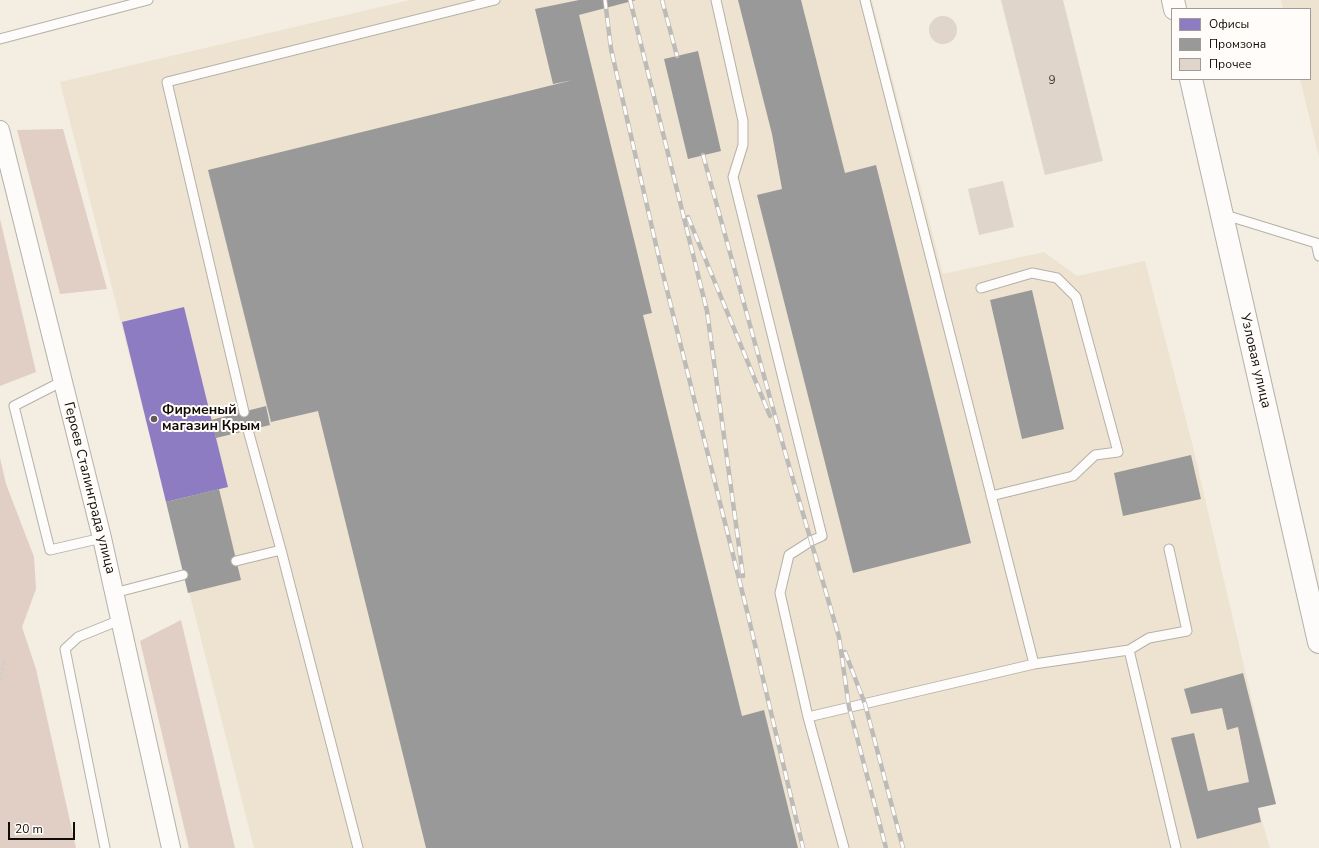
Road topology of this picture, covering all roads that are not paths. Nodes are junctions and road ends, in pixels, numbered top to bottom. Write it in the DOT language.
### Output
graph roads {
  1 [pos="148,0"];
  2 [pos="495,0"];
  3 [pos="716,0"];
  4 [pos="865,0"];
  5 [pos="0,39"];
  6 [pos="1191,80"];
  7 [pos="0,130"];
  8 [pos="1221,214"];
  9 [pos="1319,256"];
  10 [pos="981,288"];
  11 [pos="63,380"];
  12 [pos="244,412"];
  13 [pos="248,430"];
  14 [pos="991,496"];
  15 [pos="102,538"];
  16 [pos="1169,549"];
  17 [pos="281,550"];
  18 [pos="236,561"];
  19 [pos="183,575"];
  20 [pos="114,593"];
  21 [pos="120,620"];
  22 [pos="1319,642"];
  23 [pos="1129,650"];
  24 [pos="1034,664"];
  25 [pos="808,717"];
  26 [pos="105,848"];
  27 [pos="171,848"];
  28 [pos="358,848"];
  29 [pos="844,848"];
  30 [pos="1176,848"];
  1 -- 5 [label="lane"];
  2 -- 12 [label="lane"];
  3 -- 25 [label="lane"];
  4 -- 14 [label="lane"];
  6 -- 8 [label="street, Узловая улица"];
  7 -- 11 [label="street, Героев Сталинграда улица"];
  8 -- 9 [label="lane"];
  8 -- 22 [label="street, Узловая улица"];
  10 -- 14 [label="lane"];
  11 -- 15 [label="street, Героев Сталинграда улица"];
  11 -- 15 [label="lane"];
  13 -- 17 [label="lane"];
  14 -- 24 [label="lane"];
  15 -- 20 [label="street, Героев Сталинграда улица"];
  16 -- 23 [label="lane"];
  17 -- 18 [label="lane"];
  17 -- 28 [label="lane"];
  19 -- 20 [label="lane"];
  20 -- 21 [label="street, Героев Сталинграда улица"];
  21 -- 26 [label="lane"];
  21 -- 27 [label="street, Героев Сталинграда улица"];
  23 -- 24 [label="lane"];
  23 -- 30 [label="lane"];
  24 -- 25 [label="lane"];
  25 -- 29 [label="lane"];
}
